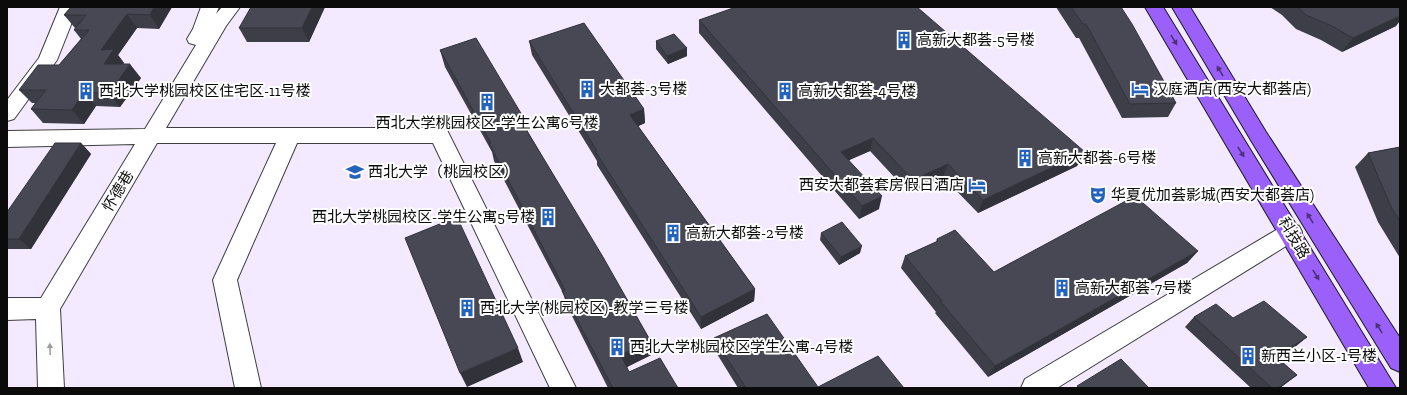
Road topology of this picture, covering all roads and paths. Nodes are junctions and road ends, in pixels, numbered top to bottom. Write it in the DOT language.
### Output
graph roads {
  1 [pos="69,7"];
  2 [pos="210,7"];
  3 [pos="231,7"];
  4 [pos="1154,7"];
  5 [pos="1181,7"];
  6 [pos="7,114"];
  7 [pos="290,135"];
  8 [pos="144,136"];
  9 [pos="7,140"];
  10 [pos="1291,232"];
  11 [pos="7,309"];
  12 [pos="42,309"];
  13 [pos="1400,360"];
  14 [pos="36,388"];
  15 [pos="51,388"];
  16 [pos="248,388"];
  17 [pos="563,388"];
  18 [pos="1034,388"];
  19 [pos="1383,388"];
  1 -- 6 [label="street"];
  2 -- 8 [label="street, 怀德巷"];
  3 -- 8 [label="street, 怀德巷"];
  4 -- 10 [label="main road, 科技路, one-way"];
  13 -- 5 [label="main road, 科技路, one-way"];
  7 -- 8 [label="street"];
  7 -- 16 [label="street"];
  7 -- 17 [label="street"];
  8 -- 9 [label="street"];
  8 -- 12 [label="street, 怀德巷"];
  10 -- 18 [label="street"];
  10 -- 19 [label="main road, 科技路, one-way"];
  11 -- 12 [label="street"];
  12 -- 14 [label="street"];
  15 -- 12 [label="street, one-way"];
}
